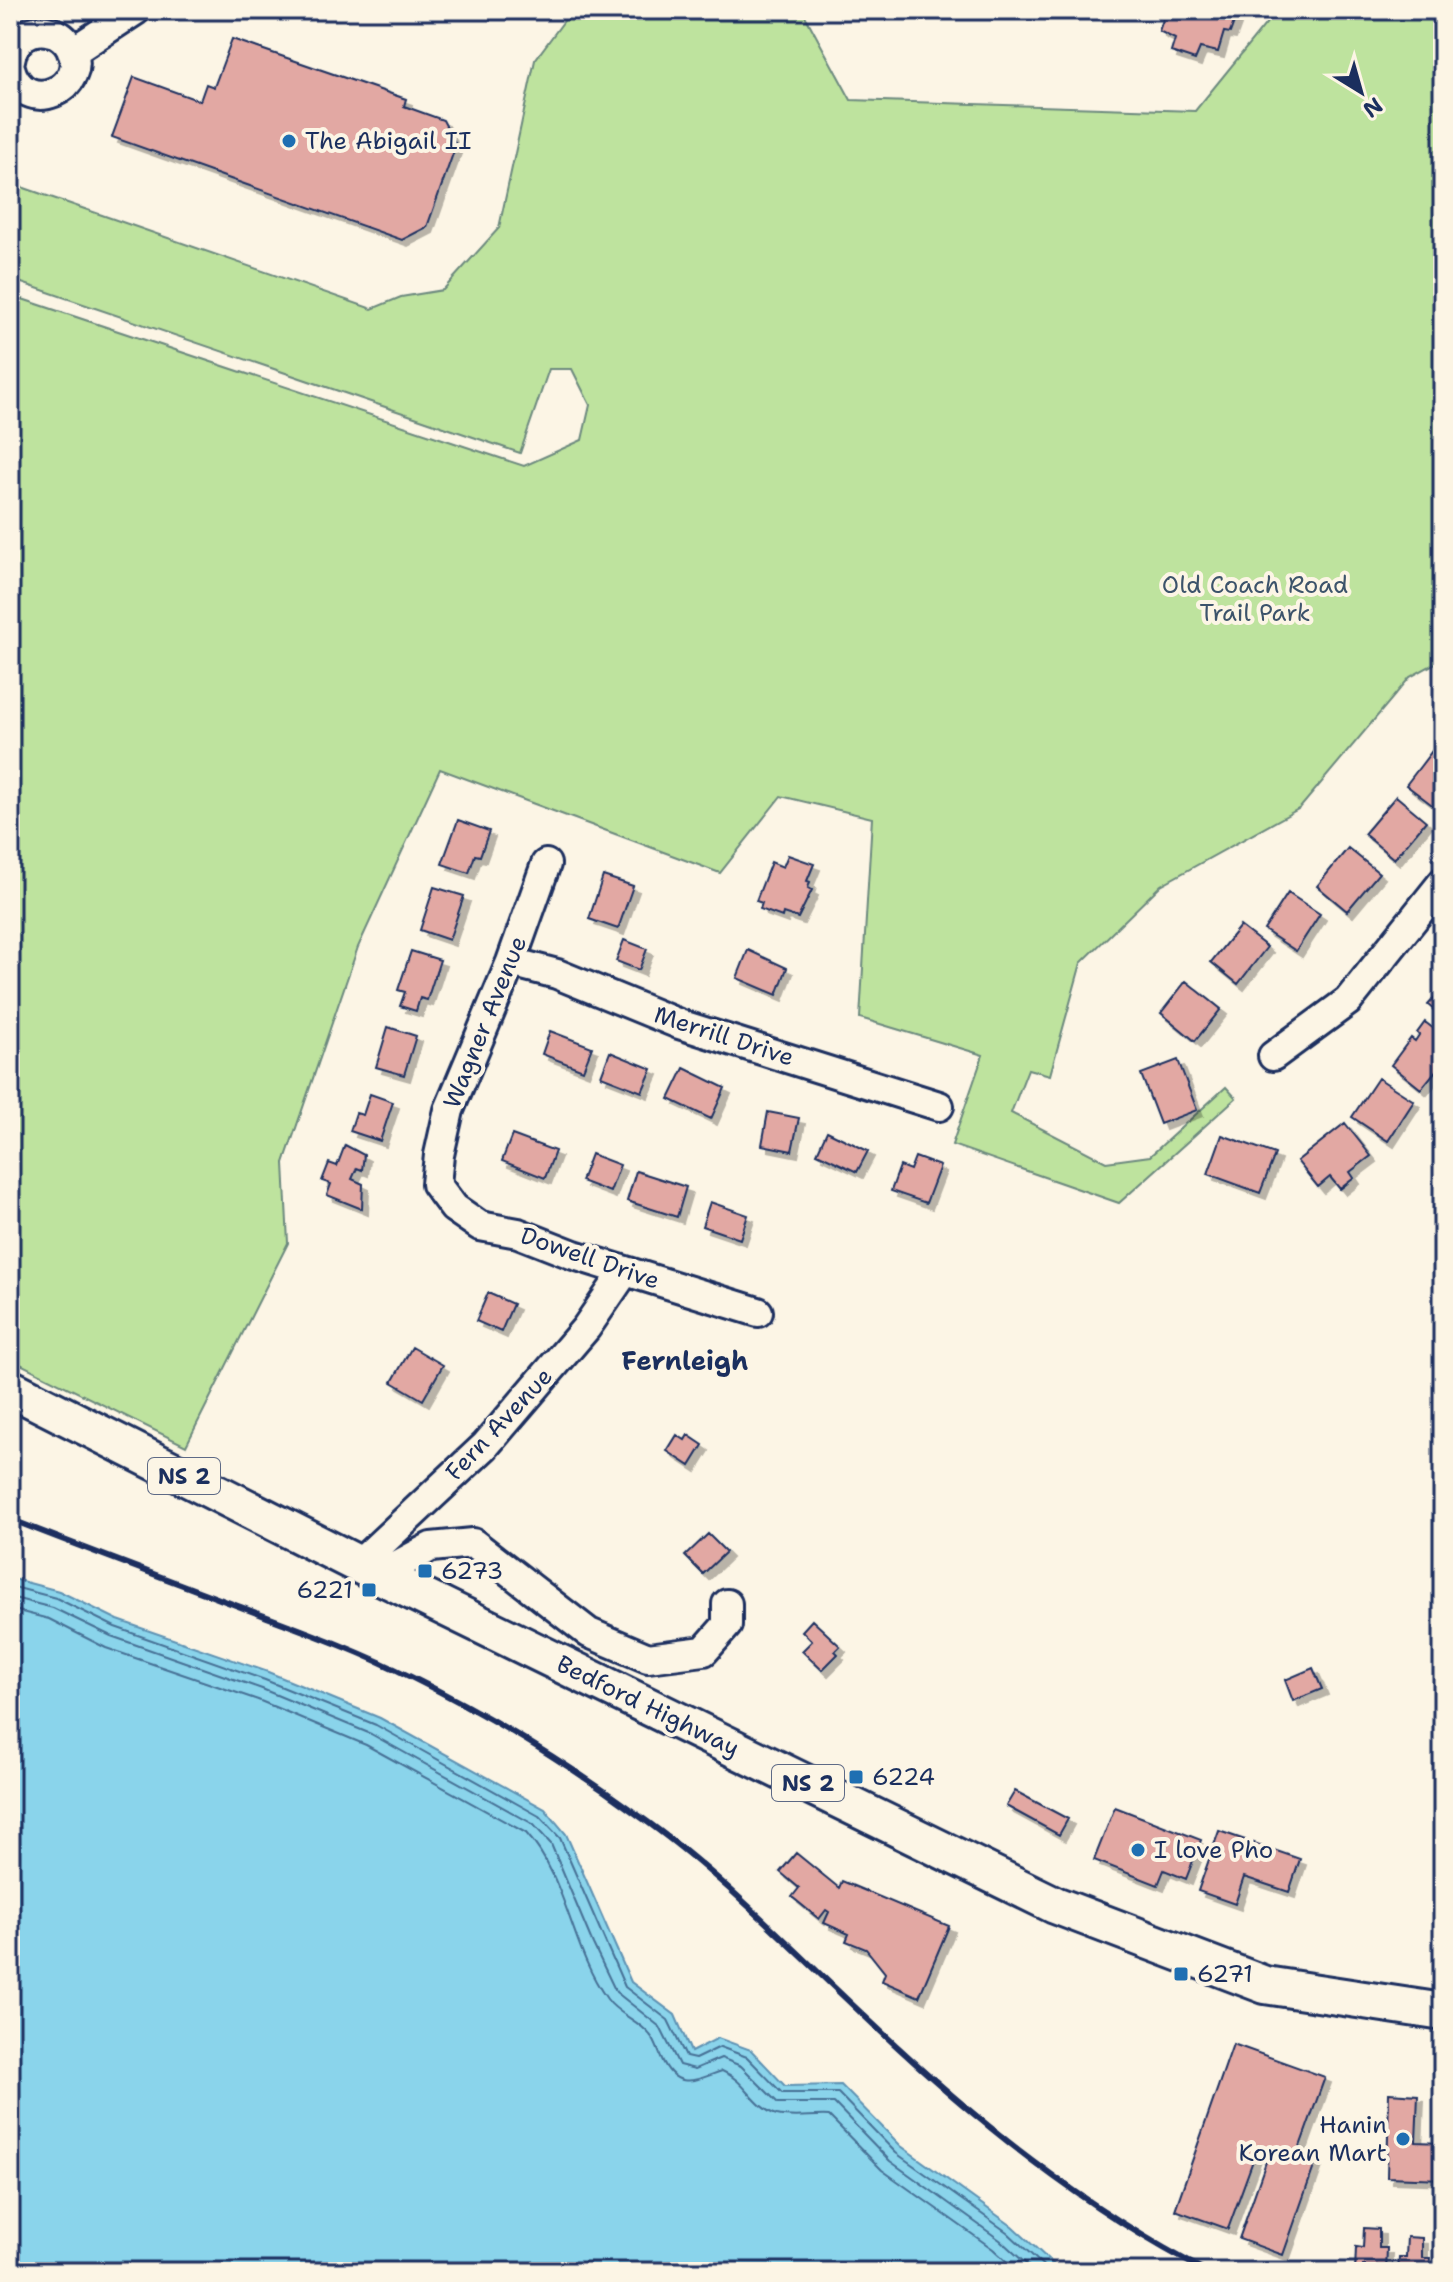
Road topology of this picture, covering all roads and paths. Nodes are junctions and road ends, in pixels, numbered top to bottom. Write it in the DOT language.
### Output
graph roads {
  1 [pos="136,10"];
  2 [pos="72,52"];
  3 [pos="10,60"];
  4 [pos="10,68"];
  5 [pos="546,864"];
  6 [pos="1443,882"];
  7 [pos="511,962"];
  8 [pos="1273,1056"];
  9 [pos="939,1106"];
  10 [pos="436,1184"];
  11 [pos="625,1271"];
  12 [pos="758,1312"];
  13 [pos="10,1388"];
  14 [pos="369,1570"];
  15 [pos="727,1604"];
  16 [pos="1443,2012"];
  1 -- 2 [label="street"];
  2 -- 3 [label="street"];
  2 -- 4 [label="street"];
  5 -- 7 [label="street, Wagner Avenue"];
  6 -- 8 [label="street"];
  7 -- 9 [label="street, Merrill Drive"];
  7 -- 10 [label="street, Wagner Avenue"];
  10 -- 11 [label="street, Dowell Drive"];
  11 -- 12 [label="street, Dowell Drive"];
  11 -- 14 [label="street, Fern Avenue"];
  13 -- 14 [label="main road, Bedford Highway / NS 2"];
  14 -- 15 [label="street"];
  14 -- 16 [label="main road, Bedford Highway / NS 2"];
}
